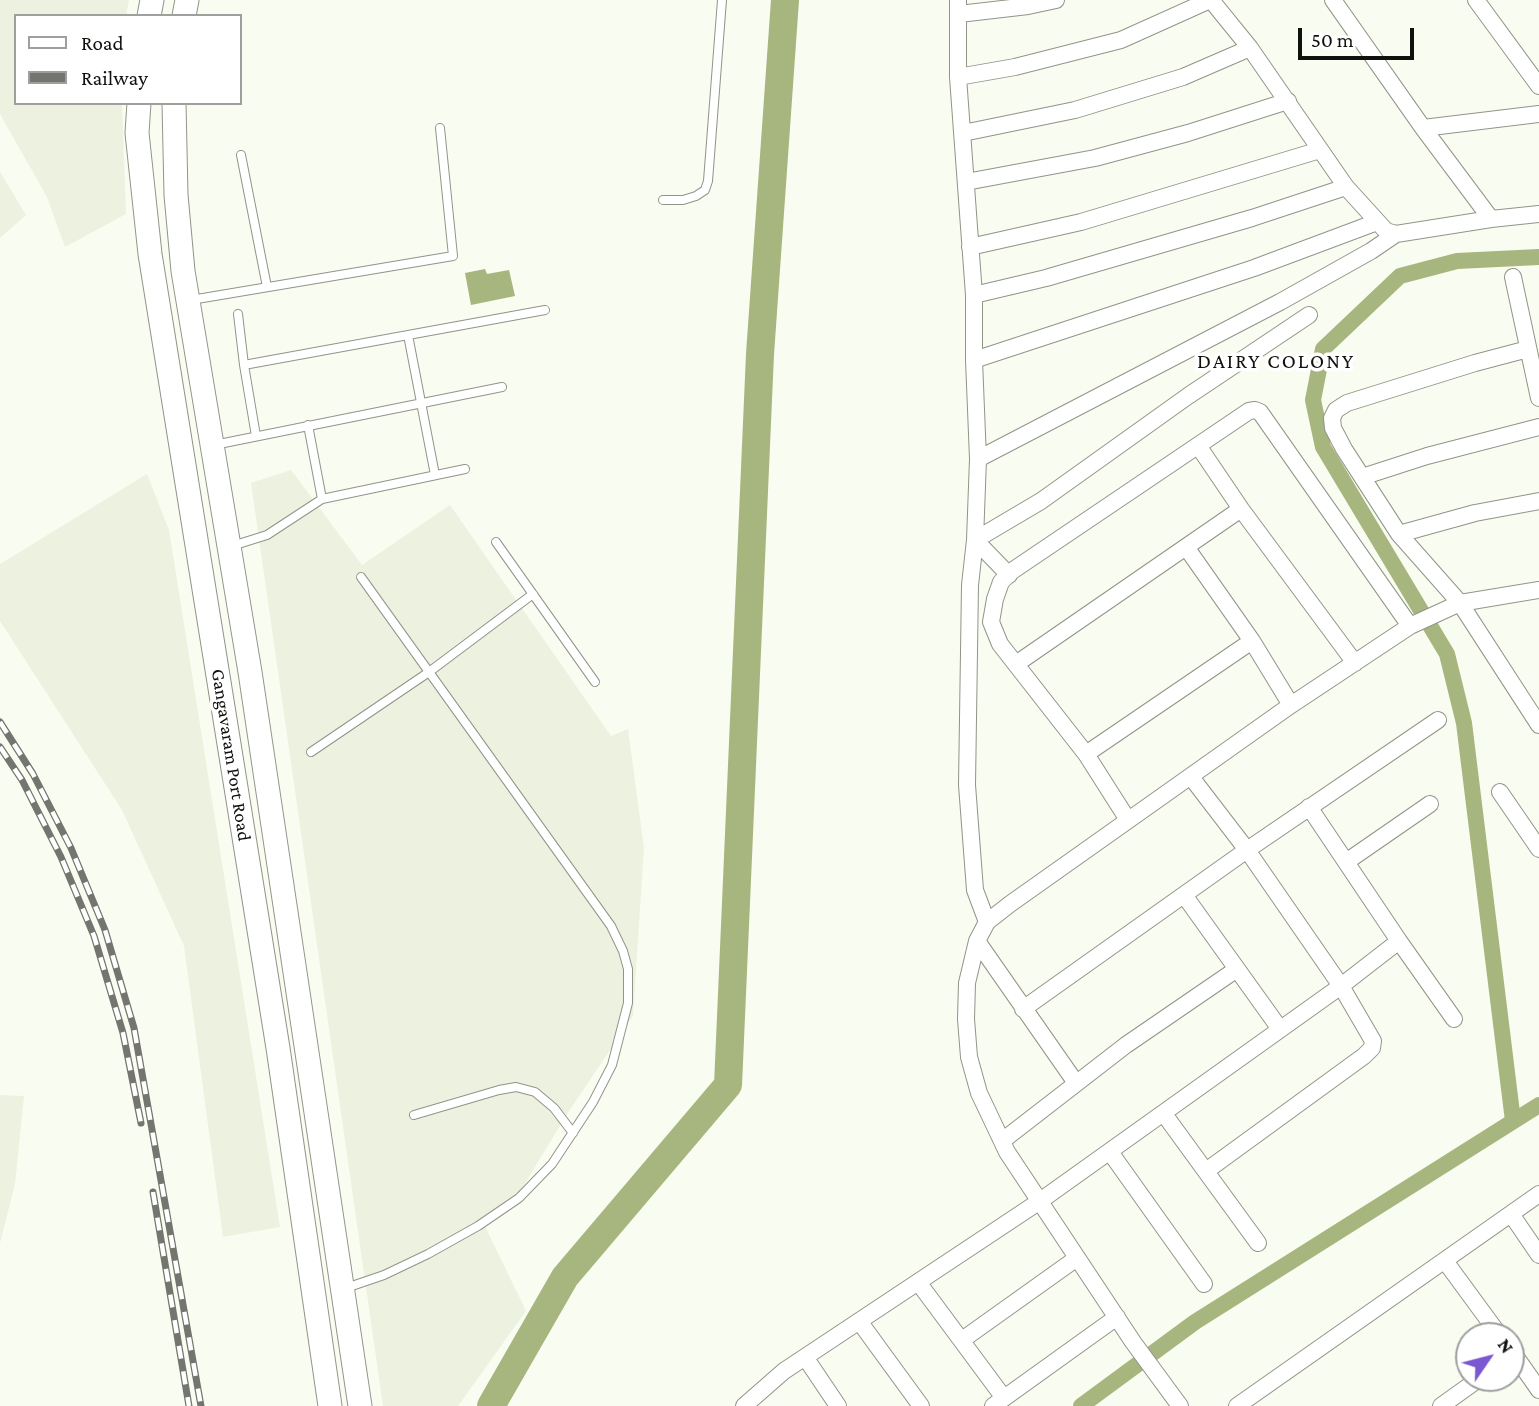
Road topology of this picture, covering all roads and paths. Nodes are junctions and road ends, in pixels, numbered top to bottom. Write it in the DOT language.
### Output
graph roads {
  1 [pos="722,0"];
  2 [pos="1056,0"];
  3 [pos="1211,0"];
  4 [pos="1333,0"];
  5 [pos="1476,0"];
  6 [pos="958,7"];
  7 [pos="1250,48"];
  8 [pos="958,77"];
  9 [pos="1539,86"];
  10 [pos="1288,101"];
  11 [pos="139,105"];
  12 [pos="174,105"];
  13 [pos="1539,114"];
  14 [pos="440,128"];
  15 [pos="1423,128"];
  16 [pos="963,133"];
  17 [pos="1320,150"];
  18 [pos="241,155"];
  19 [pos="966,182"];
  20 [pos="1346,187"];
  21 [pos="663,200"];
  22 [pos="1539,214"];
  23 [pos="1491,219"];
  24 [pos="1377,222"];
  25 [pos="1396,234"];
  26 [pos="970,247"];
  27 [pos="1513,276"];
  28 [pos="267,287"];
  29 [pos="974,295"];
  30 [pos="188,300"];
  31 [pos="545,310"];
  32 [pos="238,314"];
  33 [pos="1309,315"];
  34 [pos="408,335"];
  35 [pos="1528,349"];
  36 [pos="974,359"];
  37 [pos="244,365"];
  38 [pos="502,387"];
  39 [pos="1539,398"];
  40 [pos="421,403"];
  41 [pos="308,425"];
  42 [pos="1539,427"];
  43 [pos="256,436"];
  44 [pos="212,446"];
  45 [pos="1199,447"];
  46 [pos="978,458"];
  47 [pos="465,469"];
  48 [pos="435,475"];
  49 [pos="1362,477"];
  50 [pos="322,499"];
  51 [pos="1539,501"];
  52 [pos="1241,509"];
  53 [pos="1399,534"];
  54 [pos="975,540"];
  55 [pos="496,542"];
  56 [pos="229,547"];
  57 [pos="1186,547"];
  58 [pos="1009,575"];
  59 [pos="361,577"];
  60 [pos="1539,590"];
  61 [pos="533,594"];
  62 [pos="1460,603"];
  63 [pos="1410,626"];
  64 [pos="1252,641"];
  65 [pos="1355,663"];
  66 [pos="1016,664"];
  67 [pos="429,672"];
  68 [pos="595,682"];
  69 [pos="1291,705"];
  70 [pos="1438,720"];
  71 [pos="1539,725"];
  72 [pos="311,752"];
  73 [pos="1086,754"];
  74 [pos="1191,777"];
  75 [pos="1500,792"];
  76 [pos="1430,804"];
  77 [pos="1309,807"];
  78 [pos="1128,820"];
  79 [pos="1539,849"];
  80 [pos="1247,850"];
  81 [pos="1346,862"];
  82 [pos="1184,895"];
  83 [pos="987,922"];
  84 [pos="977,941"];
  85 [pos="1399,941"];
  86 [pos="1237,969"];
  87 [pos="1341,986"];
  88 [pos="1023,1009"];
  89 [pos="1454,1018"];
  90 [pos="1280,1029"];
  91 [pos="1076,1083"];
  92 [pos="1164,1114"];
  93 [pos="414,1115"];
  94 [pos="573,1133"];
  95 [pos="1002,1141"];
  96 [pos="1110,1152"];
  97 [pos="1206,1171"];
  98 [pos="1539,1194"];
  99 [pos="1040,1201"];
  100 [pos="1511,1214"];
  101 [pos="1258,1243"];
  102 [pos="1539,1255"];
  103 [pos="1077,1258"];
  104 [pos="1446,1261"];
  105 [pos="918,1282"];
  106 [pos="1204,1284"];
  107 [pos="342,1289"];
  108 [pos="1117,1317"];
  109 [pos="859,1321"];
  110 [pos="1490,1322"];
  111 [pos="962,1340"];
  112 [pos="805,1357"];
  113 [pos="1525,1371"];
  114 [pos="1539,1390"];
  115 [pos="1460,1392"];
  116 [pos="999,1402"];
  117 [pos="753,1403"];
  118 [pos="330,1406"];
  119 [pos="360,1406"];
  120 [pos="838,1406"];
  121 [pos="921,1406"];
  122 [pos="1180,1406"];
  123 [pos="1237,1406"];
  124 [pos="1441,1406"];
  1 -- 21 [label="lane"];
  2 -- 6 [label="street"];
  3 -- 7 [label="street"];
  3 -- 8 [label="street"];
  4 -- 15 [label="street"];
  5 -- 9 [label="street"];
  6 -- 8 [label="street"];
  7 -- 10 [label="street"];
  7 -- 16 [label="street"];
  8 -- 16 [label="street"];
  10 -- 17 [label="street"];
  10 -- 19 [label="street"];
  11 -- 118 [label="street, Gangavaram Port Road"];
  12 -- 30 [label="street, Gangavaram Port Road"];
  13 -- 15 [label="street"];
  14 -- 28 [label="lane"];
  15 -- 23 [label="street"];
  16 -- 19 [label="street"];
  17 -- 20 [label="street"];
  17 -- 26 [label="street"];
  18 -- 28 [label="lane"];
  19 -- 26 [label="street"];
  20 -- 24 [label="street"];
  20 -- 29 [label="street"];
  22 -- 23 [label="street"];
  23 -- 25 [label="street"];
  24 -- 25 [label="street"];
  24 -- 36 [label="street"];
  25 -- 46 [label="street"];
  26 -- 29 [label="street"];
  27 -- 35 [label="street"];
  28 -- 30 [label="lane"];
  29 -- 36 [label="street"];
  30 -- 44 [label="street, Gangavaram Port Road"];
  31 -- 34 [label="lane"];
  32 -- 37 [label="lane"];
  33 -- 54 [label="street"];
  34 -- 37 [label="lane"];
  34 -- 40 [label="lane"];
  35 -- 39 [label="street"];
  35 -- 49 [label="street"];
  36 -- 46 [label="street"];
  37 -- 43 [label="lane"];
  38 -- 40 [label="lane"];
  40 -- 41 [label="lane"];
  40 -- 48 [label="lane"];
  41 -- 43 [label="lane"];
  41 -- 50 [label="lane"];
  42 -- 49 [label="street"];
  43 -- 44 [label="lane"];
  44 -- 56 [label="street, Gangavaram Port Road"];
  45 -- 52 [label="street"];
  45 -- 58 [label="street"];
  45 -- 63 [label="street"];
  46 -- 54 [label="street"];
  47 -- 48 [label="lane"];
  48 -- 50 [label="lane"];
  49 -- 53 [label="street"];
  50 -- 56 [label="lane"];
  51 -- 53 [label="street"];
  52 -- 57 [label="street"];
  52 -- 65 [label="street"];
  53 -- 62 [label="street"];
  54 -- 58 [label="street"];
  54 -- 83 [label="street"];
  55 -- 61 [label="lane"];
  56 -- 107 [label="street, Gangavaram Port Road"];
  57 -- 64 [label="street"];
  57 -- 66 [label="street"];
  58 -- 66 [label="street"];
  59 -- 67 [label="lane"];
  60 -- 62 [label="street"];
  61 -- 67 [label="lane"];
  61 -- 68 [label="lane"];
  62 -- 63 [label="street"];
  62 -- 71 [label="street"];
  63 -- 65 [label="street"];
  64 -- 69 [label="street"];
  64 -- 73 [label="street"];
  65 -- 69 [label="street"];
  66 -- 73 [label="street"];
  67 -- 72 [label="lane"];
  67 -- 94 [label="lane"];
  69 -- 74 [label="street"];
  70 -- 77 [label="street"];
  73 -- 78 [label="street"];
  74 -- 78 [label="street"];
  74 -- 80 [label="street"];
  75 -- 79 [label="street"];
  76 -- 81 [label="street"];
  77 -- 80 [label="street"];
  77 -- 81 [label="street"];
  78 -- 83 [label="street"];
  80 -- 82 [label="street"];
  80 -- 87 [label="street"];
  81 -- 85 [label="street"];
  82 -- 86 [label="street"];
  82 -- 88 [label="street"];
  83 -- 84 [label="street"];
  84 -- 88 [label="street"];
  84 -- 95 [label="street"];
  85 -- 87 [label="street"];
  85 -- 89 [label="street"];
  86 -- 90 [label="street"];
  86 -- 91 [label="street"];
  87 -- 90 [label="street"];
  87 -- 97 [label="street"];
  88 -- 91 [label="street"];
  90 -- 92 [label="street"];
  91 -- 95 [label="street"];
  92 -- 96 [label="street"];
  92 -- 97 [label="street"];
  93 -- 94 [label="lane"];
  94 -- 107 [label="lane"];
  95 -- 99 [label="street"];
  96 -- 99 [label="street"];
  96 -- 106 [label="street"];
  97 -- 101 [label="street"];
  98 -- 100 [label="street"];
  99 -- 103 [label="street"];
  99 -- 105 [label="street"];
  100 -- 102 [label="street"];
  100 -- 104 [label="street"];
  103 -- 108 [label="street"];
  103 -- 111 [label="street"];
  104 -- 110 [label="street"];
  104 -- 123 [label="street"];
  105 -- 109 [label="street"];
  105 -- 111 [label="street"];
  107 -- 119 [label="street, Gangavaram Port Road"];
  108 -- 116 [label="street"];
  108 -- 122 [label="street"];
  109 -- 112 [label="street"];
  109 -- 121 [label="street"];
  111 -- 116 [label="street"];
  112 -- 117 [label="street"];
  112 -- 120 [label="street"];
  113 -- 114 [label="street"];
  115 -- 124 [label="street"];
}
